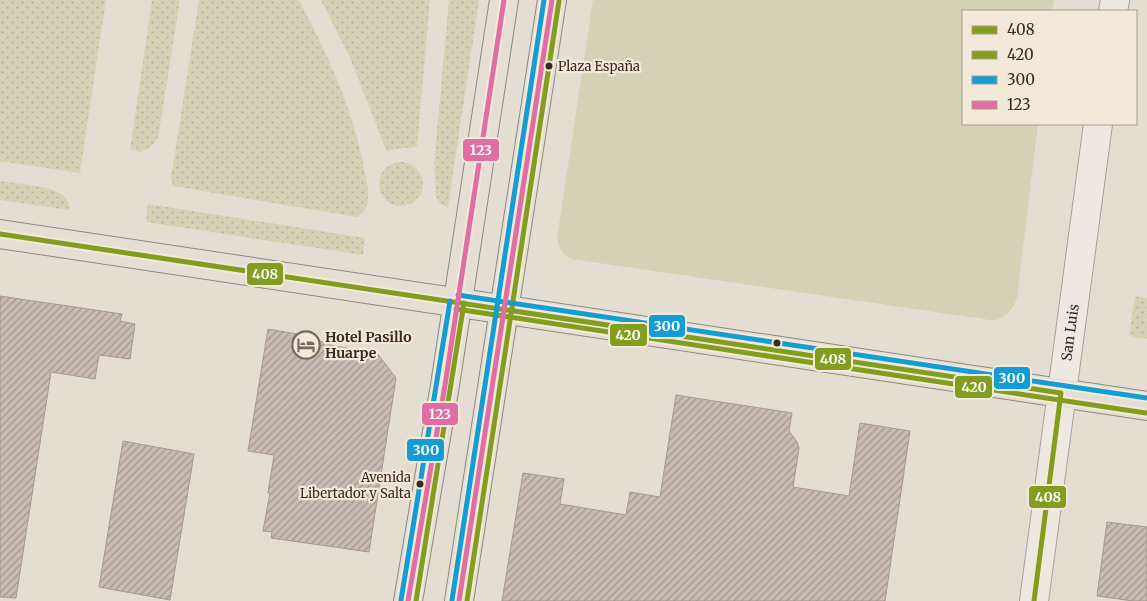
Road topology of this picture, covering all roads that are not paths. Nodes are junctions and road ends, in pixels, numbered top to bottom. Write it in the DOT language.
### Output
graph roads {
  1 [pos="504,0"];
  2 [pos="552,0"];
  3 [pos="1098,125"];
  4 [pos="0,234"];
  5 [pos="457,302"];
  6 [pos="504,309"];
  7 [pos="1061,394"];
  8 [pos="1147,406"];
  9 [pos="408,601"];
  10 [pos="459,601"];
  11 [pos="1034,601"];
  1 -- 5 [label="main road"];
  2 -- 6 [label="main road"];
  3 -- 7 [label="street, San Luis"];
  4 -- 5 [label="main road"];
  5 -- 6 [label="main road"];
  5 -- 9 [label="main road"];
  6 -- 7 [label="main road"];
  6 -- 10 [label="main road"];
  7 -- 8 [label="main road"];
  7 -- 11 [label="street, San Luis"];
}
